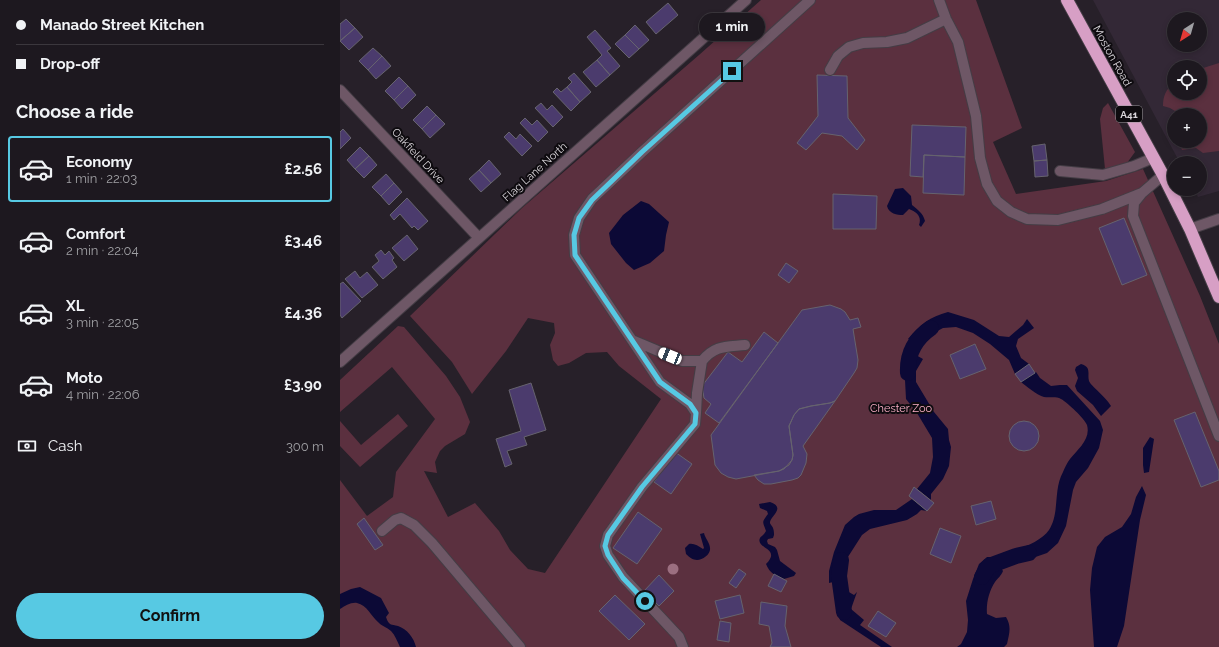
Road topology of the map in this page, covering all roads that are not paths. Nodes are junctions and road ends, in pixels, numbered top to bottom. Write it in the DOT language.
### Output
graph roads {
  1 [pos="746,0"];
  2 [pos="810,0"];
  3 [pos="939,0"];
  4 [pos="1067,0"];
  5 [pos="946,19"];
  6 [pos="830,70"];
  7 [pos="340,90"];
  8 [pos="1153,158"];
  9 [pos="1060,170"];
  10 [pos="1163,175"];
  11 [pos="1142,193"];
  12 [pos="1219,220"];
  13 [pos="1190,229"];
  14 [pos="479,238"];
  15 [pos="1219,297"];
  16 [pos="632,340"];
  17 [pos="745,345"];
  18 [pos="702,361"];
  19 [pos="340,362"];
  20 [pos="696,413"];
  21 [pos="1219,436"];
  22 [pos="382,531"];
  23 [pos="520,647"];
  24 [pos="683,647"];
  1 -- 14 [label="street, Flag Lane North"];
  2 -- 16 [label="street"];
  3 -- 5 [label="street"];
  4 -- 8 [label="highway, Moston Road / A41"];
  5 -- 6 [label="street"];
  5 -- 11 [label="street"];
  7 -- 14 [label="street, Oakfield Drive"];
  8 -- 9 [label="street"];
  8 -- 10 [label="highway, Moston Road / A41"];
  10 -- 11 [label="street"];
  10 -- 13 [label="highway, Moston Road / A41"];
  11 -- 21 [label="street"];
  12 -- 13 [label="street"];
  13 -- 15 [label="highway, Moston Road / A41"];
  14 -- 19 [label="street, Flag Lane North"];
  16 -- 18 [label="street"];
  16 -- 20 [label="street"];
  17 -- 18 [label="street"];
  18 -- 20 [label="street"];
  20 -- 24 [label="street"];
  22 -- 23 [label="street"];
}
